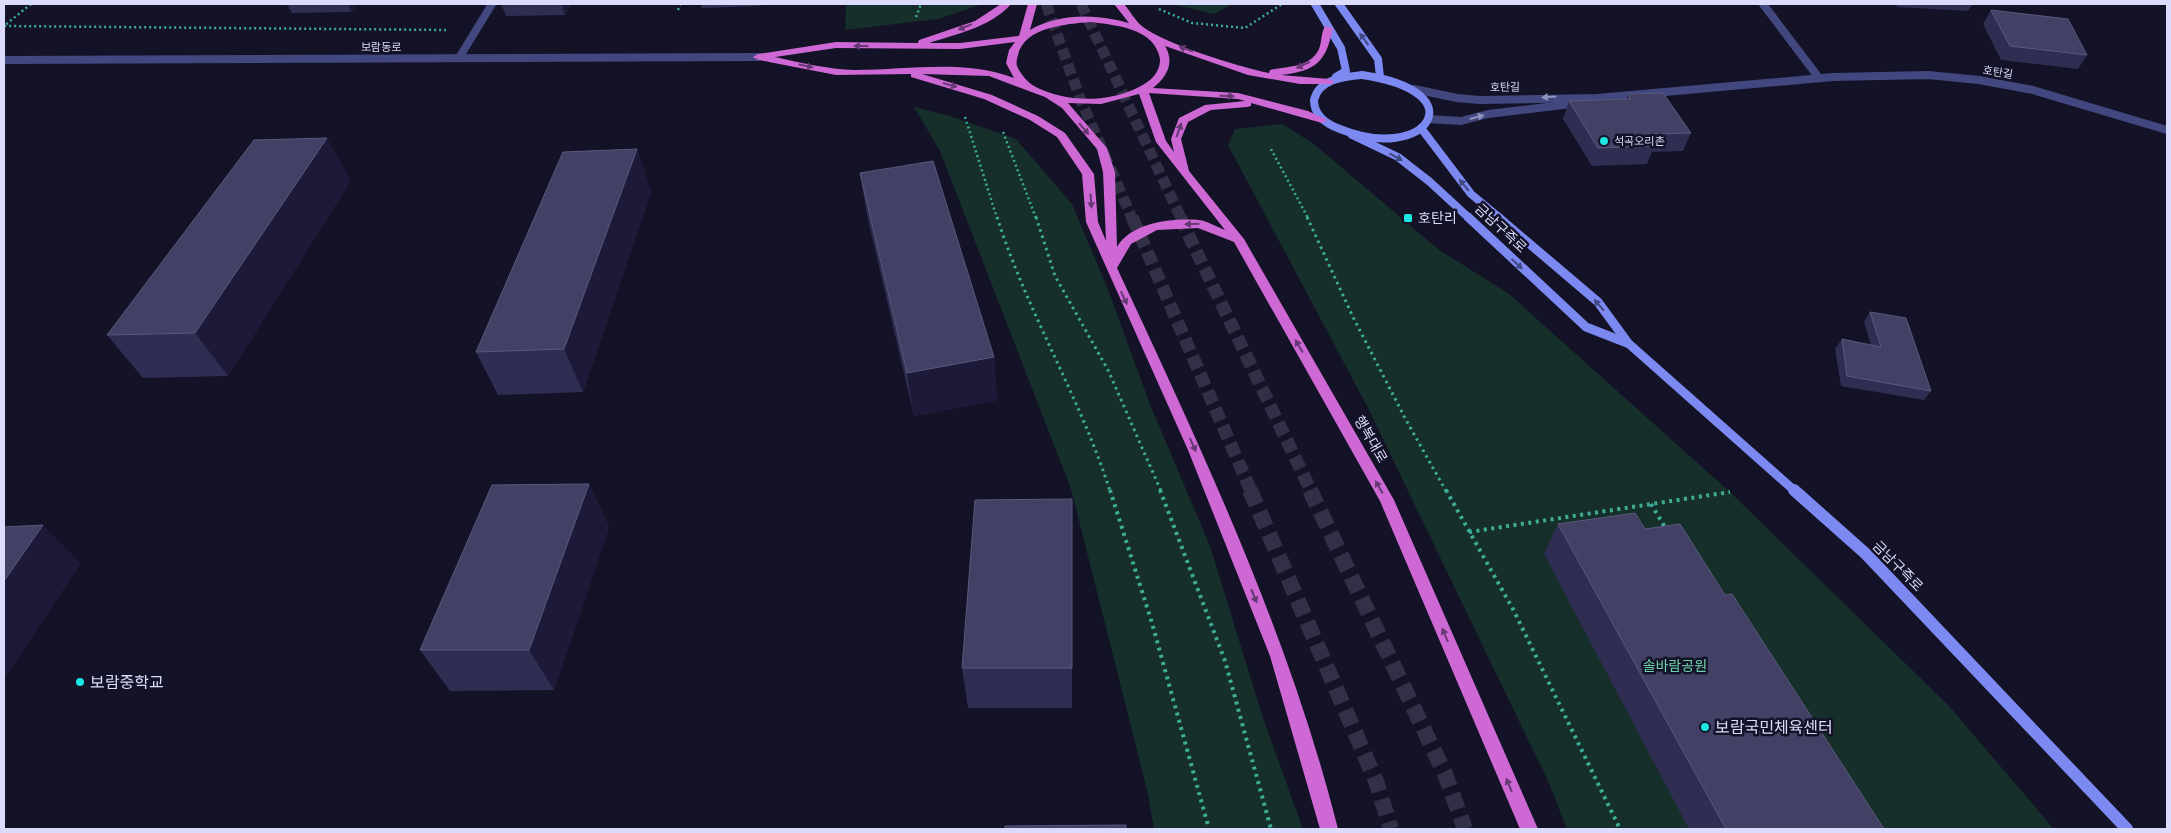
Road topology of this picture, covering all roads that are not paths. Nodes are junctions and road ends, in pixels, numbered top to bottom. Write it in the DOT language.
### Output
graph roads {
  1 [pos="492,4"];
  2 [pos="1006,4"];
  3 [pos="1032,4"];
  4 [pos="1119,4"];
  5 [pos="1315,4"];
  6 [pos="1339,4"];
  7 [pos="1763,4"];
  8 [pos="1138,28"];
  9 [pos="1328,28"];
  10 [pos="1023,38"];
  11 [pos="1155,39"];
  12 [pos="910,46"];
  13 [pos="758,57"];
  14 [pos="459,58"];
  15 [pos="4,60"];
  16 [pos="903,71"];
  17 [pos="1248,72"];
  18 [pos="1380,77"];
  19 [pos="1819,78"];
  20 [pos="1329,82"];
  21 [pos="1030,87"];
  22 [pos="1414,89"];
  23 [pos="1143,90"];
  24 [pos="1050,96"];
  25 [pos="1597,98"];
  26 [pos="1266,103"];
  27 [pos="1428,119"];
  28 [pos="1322,120"];
  29 [pos="1421,128"];
  30 [pos="2167,130"];
  31 [pos="1352,135"];
  32 [pos="1187,177"];
  33 [pos="1238,239"];
  34 [pos="1111,268"];
  35 [pos="1628,343"];
  36 [pos="1329,829"];
  37 [pos="1529,829"];
  38 [pos="2127,829"];
  1 -- 14 [label="street"];
  2 -- 12 [label="highway, one-way"];
  3 -- 10 [label="highway"];
  4 -- 8 [label="highway"];
  5 -- 9 [label="main road"];
  18 -- 6 [label="main road, one-way"];
  7 -- 19 [label="street"];
  8 -- 10 [label="highway"];
  8 -- 11 [label="highway"];
  9 -- 17 [label="highway, one-way"];
  9 -- 20 [label="main road"];
  10 -- 12 [label="highway"];
  10 -- 21 [label="highway"];
  17 -- 11 [label="highway, one-way"];
  11 -- 23 [label="highway"];
  12 -- 13 [label="highway, one-way"];
  13 -- 14 [label="street, 보람동로"];
  13 -- 16 [label="highway, one-way"];
  14 -- 15 [label="street, 보람동로"];
  16 -- 21 [label="highway"];
  16 -- 34 [label="highway, one-way"];
  17 -- 20 [label="highway"];
  18 -- 20 [label="main road"];
  18 -- 22 [label="main road"];
  19 -- 25 [label="street, 호탄길"];
  19 -- 30 [label="street, 호탄길"];
  20 -- 28 [label="main road"];
  21 -- 24 [label="highway"];
  25 -- 22 [label="street, 호탄길, one-way"];
  22 -- 27 [label="main road"];
  23 -- 24 [label="highway"];
  23 -- 26 [label="highway, one-way"];
  23 -- 32 [label="highway, 행복대로"];
  24 -- 34 [label="highway, one-way"];
  27 -- 25 [label="street, 호탄길, one-way"];
  26 -- 28 [label="highway"];
  32 -- 26 [label="highway, one-way"];
  27 -- 29 [label="main road"];
  28 -- 31 [label="main road"];
  29 -- 31 [label="main road"];
  35 -- 29 [label="main road, 금남구즉로, one-way"];
  31 -- 35 [label="main road, 금남구즉로, one-way"];
  32 -- 33 [label="highway, 행복대로"];
  33 -- 34 [label="highway, one-way"];
  37 -- 33 [label="highway, 행복대로, one-way"];
  34 -- 36 [label="highway, one-way"];
  35 -- 38 [label="main road, 금남구즉로"];
}
